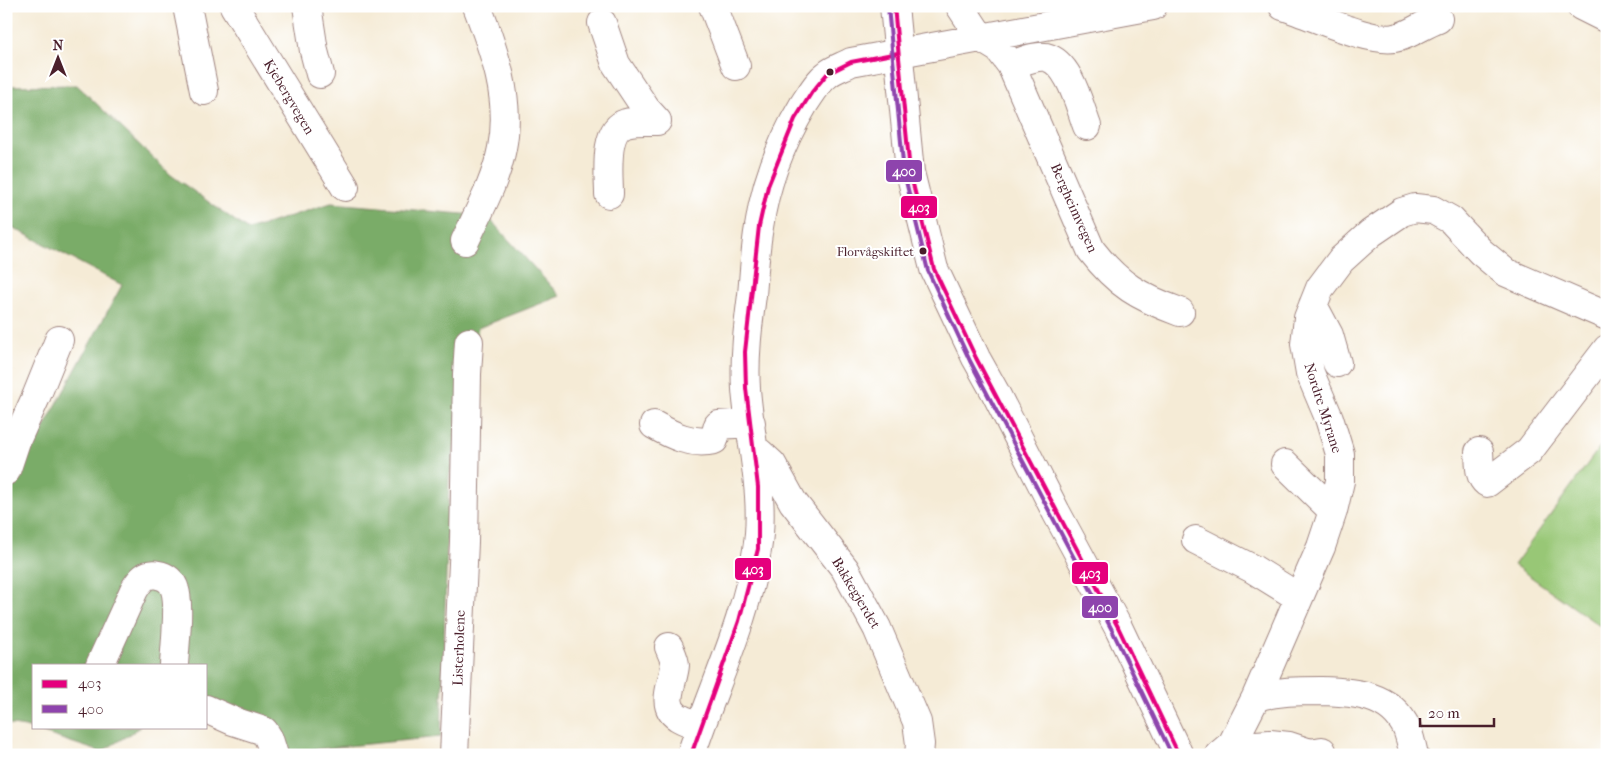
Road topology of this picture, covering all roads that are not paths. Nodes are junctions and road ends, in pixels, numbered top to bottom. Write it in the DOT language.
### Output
graph roads {
  1 [pos="187,6"];
  2 [pos="234,6"];
  3 [pos="307,6"];
  4 [pos="477,6"];
  5 [pos="714,6"];
  6 [pos="894,6"];
  7 [pos="960,6"];
  8 [pos="1153,6"];
  9 [pos="1283,6"];
  10 [pos="1581,6"];
  11 [pos="1438,19"];
  12 [pos="1607,19"];
  13 [pos="602,23"];
  14 [pos="981,38"];
  15 [pos="898,53"];
  16 [pos="1012,65"];
  17 [pos="736,66"];
  18 [pos="320,74"];
  19 [pos="204,91"];
  20 [pos="1087,126"];
  21 [pos="345,187"];
  22 [pos="609,194"];
  23 [pos="465,241"];
  24 [pos="1313,305"];
  25 [pos="1180,312"];
  26 [pos="1607,316"];
  27 [pos="59,340"];
  28 [pos="469,342"];
  29 [pos="1607,349"];
  30 [pos="1337,363"];
  31 [pos="751,423"];
  32 [pos="654,425"];
  33 [pos="755,452"];
  34 [pos="1479,452"];
  35 [pos="1285,464"];
  36 [pos="6,471"];
  37 [pos="1333,511"];
  38 [pos="1196,540"];
  39 [pos="1298,597"];
  40 [pos="669,646"];
  41 [pos="100,664"];
  42 [pos="174,664"];
  43 [pos="1256,697"];
  44 [pos="208,710"];
  45 [pos="700,726"];
  46 [pos="1226,749"];
  47 [pos="1322,750"];
  48 [pos="274,755"];
  49 [pos="454,755"];
  50 [pos="690,755"];
  51 [pos="919,755"];
  52 [pos="1179,755"];
  53 [pos="1414,755"];
  1 -- 19 [label="street"];
  2 -- 21 [label="street, Kjebergvegen"];
  3 -- 18 [label="street"];
  4 -- 23 [label="street"];
  5 -- 17 [label="street"];
  6 -- 15 [label="street"];
  7 -- 14 [label="street, Bergheimvegen"];
  8 -- 14 [label="street"];
  9 -- 11 [label="street"];
  10 -- 12 [label="street"];
  13 -- 22 [label="street"];
  14 -- 15 [label="street"];
  14 -- 16 [label="street, Bergheimvegen"];
  15 -- 31 [label="street"];
  15 -- 52 [label="street"];
  16 -- 20 [label="street"];
  16 -- 25 [label="street, Bergheimvegen"];
  24 -- 26 [label="street, Nordre Myrane"];
  24 -- 30 [label="street, Nordre Myrane"];
  24 -- 37 [label="street, Nordre Myrane"];
  27 -- 36 [label="street"];
  28 -- 49 [label="street, Listerholene"];
  29 -- 34 [label="street"];
  31 -- 32 [label="street"];
  31 -- 33 [label="street"];
  33 -- 45 [label="street"];
  33 -- 51 [label="street, Bakkegjerdet"];
  35 -- 37 [label="street"];
  37 -- 39 [label="street, Nordre Myrane"];
  38 -- 39 [label="street"];
  39 -- 43 [label="street, Nordre Myrane"];
  40 -- 45 [label="street"];
  41 -- 42 [label="street"];
  43 -- 46 [label="street, Nordre Myrane"];
  43 -- 53 [label="street"];
  44 -- 48 [label="street"];
  45 -- 50 [label="street"];
  46 -- 47 [label="street, Nordre Myrane"];
}
